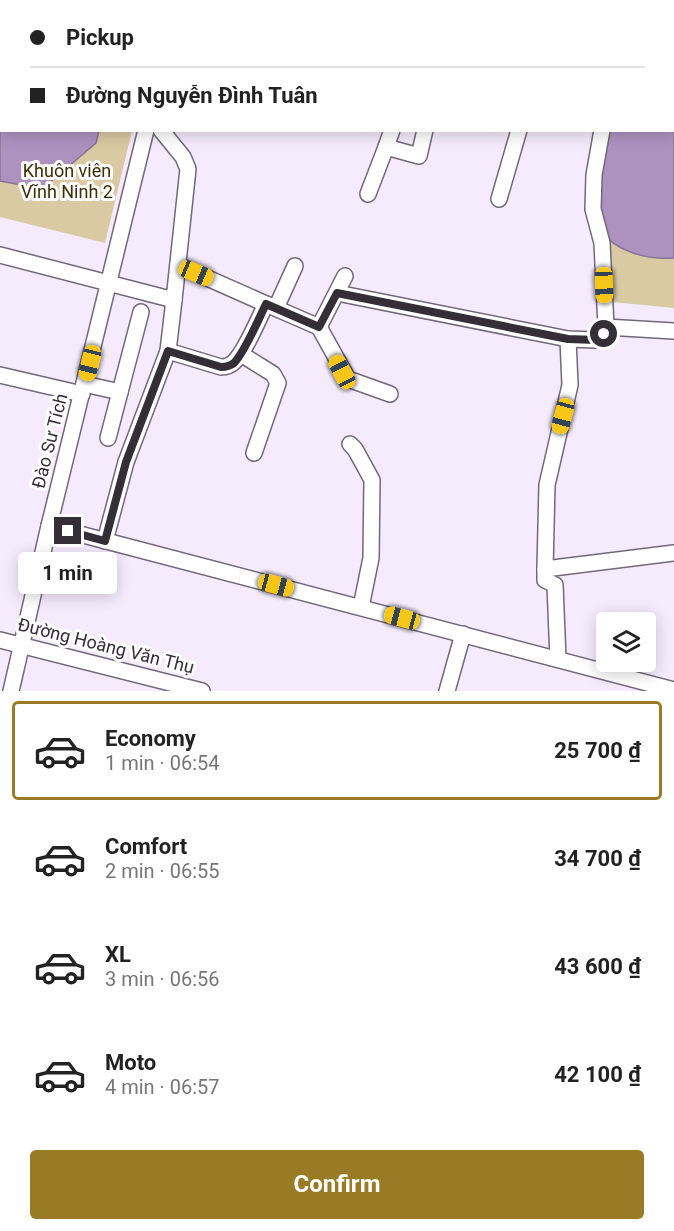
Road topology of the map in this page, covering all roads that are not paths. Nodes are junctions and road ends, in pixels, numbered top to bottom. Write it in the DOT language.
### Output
graph roads {
  1 [pos="146,132"];
  2 [pos="163,132"];
  3 [pos="391,132"];
  4 [pos="425,132"];
  5 [pos="518,132"];
  6 [pos="602,132"];
  7 [pos="386,147"];
  8 [pos="368,194"];
  9 [pos="499,199"];
  10 [pos="0,255"];
  11 [pos="178,265"];
  12 [pos="295,266"];
  13 [pos="345,276"];
  14 [pos="110,282"];
  15 [pos="337,293"];
  16 [pos="174,300"];
  17 [pos="271,306"];
  18 [pos="141,312"];
  19 [pos="319,327"];
  20 [pos="606,327"];
  21 [pos="674,331"];
  22 [pos="568,339"];
  23 [pos="168,351"];
  24 [pos="241,354"];
  25 [pos="0,375"];
  26 [pos="83,389"];
  27 [pos="120,392"];
  28 [pos="390,394"];
  29 [pos="108,438"];
  30 [pos="350,444"];
  31 [pos="254,453"];
  32 [pos="49,526"];
  33 [pos="105,541"];
  34 [pos="674,553"];
  35 [pos="545,569"];
  36 [pos="361,608"];
  37 [pos="463,634"];
  38 [pos="0,640"];
  39 [pos="22,645"];
  40 [pos="558,659"];
  41 [pos="596,664"];
  42 [pos="631,672"];
  43 [pos="674,690"];
  44 [pos="11,691"];
  45 [pos="202,691"];
  46 [pos="447,691"];
  1 -- 14 [label="street, Đào Sư Tích"];
  2 -- 11 [label="street"];
  3 -- 7 [label="street"];
  4 -- 7 [label="street"];
  5 -- 9 [label="street"];
  6 -- 20 [label="street"];
  7 -- 8 [label="street"];
  10 -- 14 [label="street"];
  11 -- 16 [label="street"];
  11 -- 17 [label="street"];
  12 -- 17 [label="street"];
  13 -- 15 [label="street"];
  14 -- 16 [label="street"];
  14 -- 26 [label="street, Đào Sư Tích"];
  15 -- 19 [label="street"];
  15 -- 22 [label="street"];
  16 -- 23 [label="street"];
  17 -- 19 [label="street"];
  17 -- 24 [label="street"];
  18 -- 27 [label="street"];
  19 -- 28 [label="street"];
  20 -- 21 [label="street"];
  20 -- 22 [label="street"];
  22 -- 35 [label="street"];
  23 -- 24 [label="street"];
  23 -- 33 [label="street"];
  24 -- 31 [label="street"];
  25 -- 26 [label="street"];
  26 -- 27 [label="street"];
  26 -- 32 [label="street, Đào Sư Tích"];
  27 -- 29 [label="street"];
  30 -- 36 [label="street"];
  32 -- 33 [label="street"];
  32 -- 39 [label="street, Đào Sư Tích"];
  33 -- 36 [label="street"];
  34 -- 35 [label="street"];
  35 -- 40 [label="street"];
  36 -- 37 [label="street"];
  37 -- 40 [label="street"];
  37 -- 46 [label="street"];
  38 -- 39 [label="street, Đường Hoàng Văn Thụ"];
  39 -- 44 [label="street, Đào Sư Tích"];
  39 -- 45 [label="street, Đường Hoàng Văn Thụ"];
  40 -- 41 [label="street"];
  42 -- 43 [label="street"];
}
